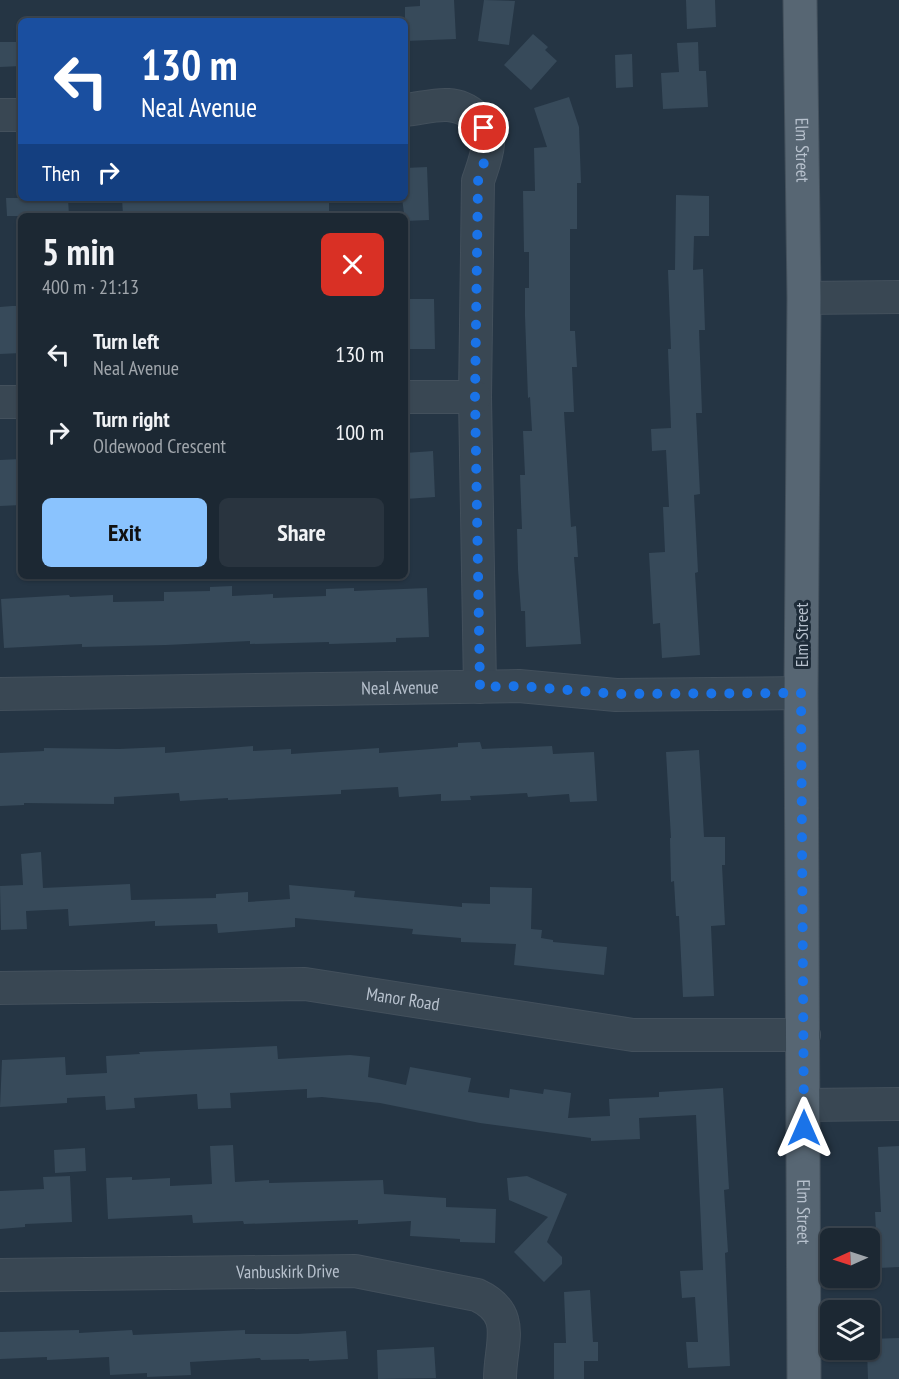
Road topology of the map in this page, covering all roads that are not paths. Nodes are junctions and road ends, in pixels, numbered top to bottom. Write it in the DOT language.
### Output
graph roads {
  1 [pos="800,0"];
  2 [pos="408,110"];
  3 [pos="0,115"];
  4 [pos="18,115"];
  5 [pos="899,297"];
  6 [pos="804,298"];
  7 [pos="408,397"];
  8 [pos="475,397"];
  9 [pos="0,402"];
  10 [pos="18,402"];
  11 [pos="480,687"];
  12 [pos="801,693"];
  13 [pos="0,694"];
  14 [pos="0,988"];
  15 [pos="804,1035"];
  16 [pos="899,1104"];
  17 [pos="804,1105"];
  18 [pos="0,1275"];
  19 [pos="500,1379"];
  20 [pos="804,1379"];
  1 -- 6 [label="main road, Elm Street"];
  2 -- 8 [label="street"];
  3 -- 4 [label="street"];
  5 -- 6 [label="street"];
  6 -- 12 [label="main road, Elm Street"];
  7 -- 8 [label="street"];
  8 -- 11 [label="street"];
  9 -- 10 [label="street"];
  11 -- 12 [label="street, Neal Avenue"];
  11 -- 13 [label="street, Neal Avenue"];
  12 -- 15 [label="main road, Elm Street"];
  14 -- 15 [label="street, Manor Road"];
  15 -- 17 [label="main road, Elm Street"];
  16 -- 17 [label="street"];
  17 -- 20 [label="main road, Elm Street"];
  18 -- 19 [label="street, Vanbuskirk Drive"];
}
